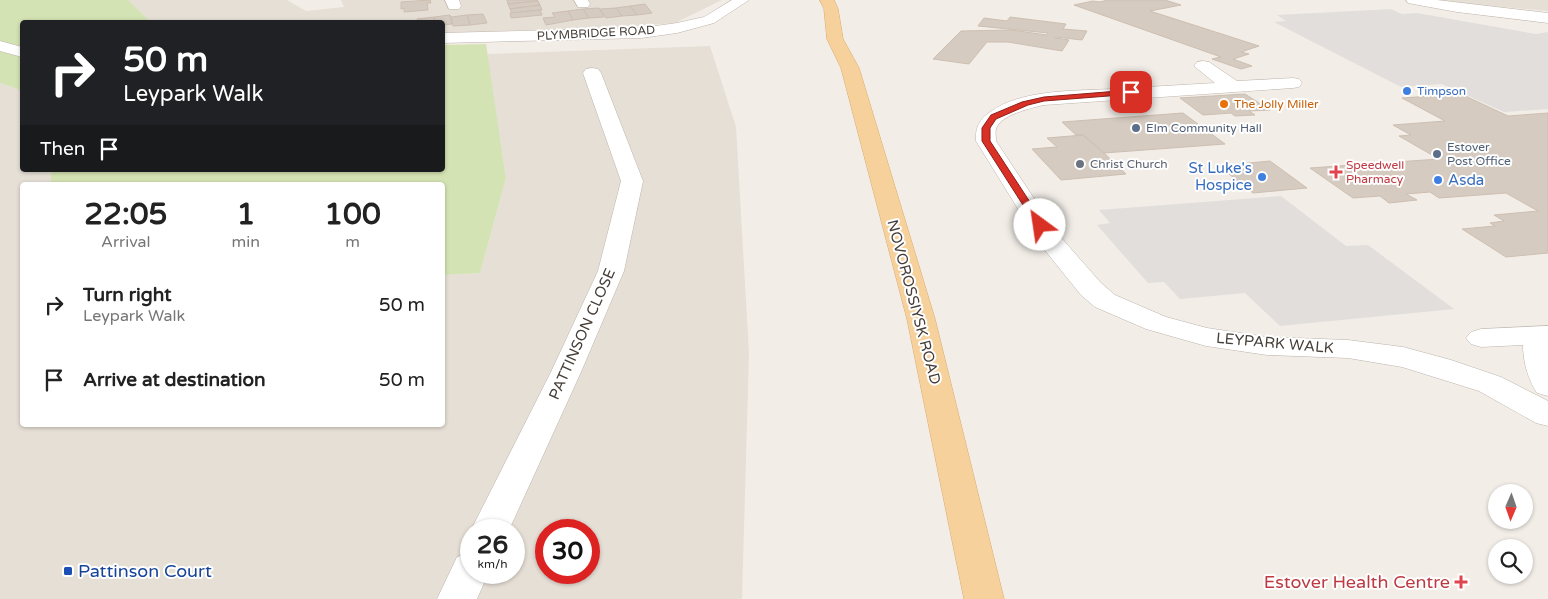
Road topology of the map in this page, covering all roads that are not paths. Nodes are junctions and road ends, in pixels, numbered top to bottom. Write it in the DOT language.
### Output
graph roads {
  1 [pos="742,0"];
  2 [pos="1413,0"];
  3 [pos="832,3"];
  4 [pos="1548,18"];
  5 [pos="445,38"];
  6 [pos="0,46"];
  7 [pos="20,51"];
  8 [pos="1203,66"];
  9 [pos="592,73"];
  10 [pos="1292,83"];
  11 [pos="1232,86"];
  12 [pos="1543,335"];
  13 [pos="1481,338"];
  14 [pos="1548,386"];
  15 [pos="1548,415"];
  16 [pos="495,519"];
  17 [pos="464,584"];
  18 [pos="457,599"];
  19 [pos="984,599"];
  1 -- 5 [label="street, PLYMBRIDGE ROAD"];
  2 -- 4 [label="street"];
  3 -- 19 [label="main road, NOVOROSSIYSK ROAD"];
  6 -- 7 [label="street"];
  8 -- 11 [label="street"];
  9 -- 16 [label="street, PATTINSON CLOSE"];
  10 -- 11 [label="street, LEYPARK WALK"];
  11 -- 15 [label="street, LEYPARK WALK"];
  12 -- 13 [label="street"];
  12 -- 14 [label="street"];
  17 -- 18 [label="street"];
}
